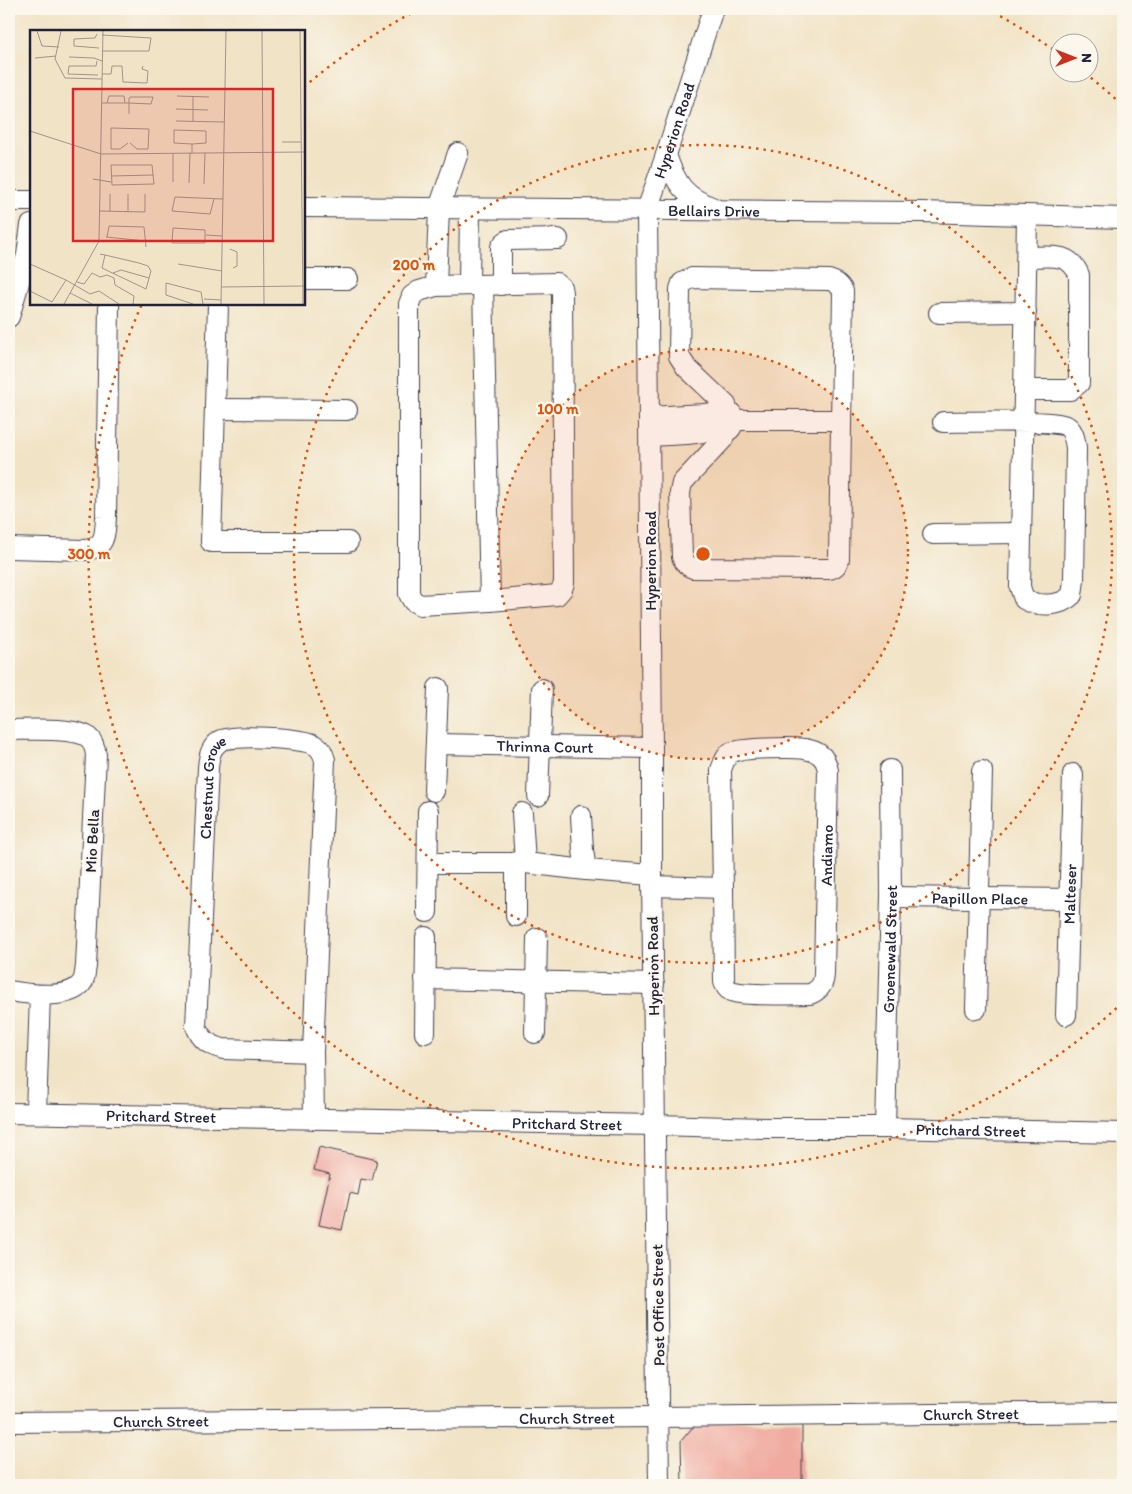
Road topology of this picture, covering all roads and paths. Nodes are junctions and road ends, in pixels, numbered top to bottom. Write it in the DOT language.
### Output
graph roads {
  1 [pos="713,9"];
  2 [pos="458,153"];
  3 [pos="666,155"];
  4 [pos="9,201"];
  5 [pos="30,201"];
  6 [pos="305,206"];
  7 [pos="439,208"];
  8 [pos="470,209"];
  9 [pos="647,210"];
  10 [pos="720,210"];
  11 [pos="1027,216"];
  12 [pos="1123,218"];
  13 [pos="558,239"];
  14 [pos="30,240"];
  15 [pos="29,255"];
  16 [pos="1027,257"];
  17 [pos="305,279"];
  18 [pos="348,279"];
  19 [pos="485,285"];
  20 [pos="436,286"];
  21 [pos="109,305"];
  22 [pos="218,305"];
  23 [pos="1026,312"];
  24 [pos="939,313"];
  25 [pos="9,317"];
  26 [pos="1024,390"];
  27 [pos="215,409"];
  28 [pos="347,410"];
  29 [pos="841,420"];
  30 [pos="725,421"];
  31 [pos="943,422"];
  32 [pos="1024,422"];
  33 [pos="649,426"];
  34 [pos="933,534"];
  35 [pos="1021,534"];
  36 [pos="348,542"];
  37 [pos="9,548"];
  38 [pos="490,601"];
  39 [pos="438,688"];
  40 [pos="542,689"];
  41 [pos="9,730"];
  42 [pos="436,744"];
  43 [pos="540,747"];
  44 [pos="652,748"];
  45 [pos="890,770"];
  46 [pos="982,771"];
  47 [pos="1073,774"];
  48 [pos="434,791"];
  49 [pos="538,796"];
  50 [pos="428,811"];
  51 [pos="522,814"];
  52 [pos="581,816"];
  53 [pos="521,862"];
  54 [pos="428,863"];
  55 [pos="586,870"];
  56 [pos="652,881"];
  57 [pos="723,888"];
  58 [pos="891,897"];
  59 [pos="977,898"];
  60 [pos="1069,899"];
  61 [pos="427,912"];
  62 [pos="516,916"];
  63 [pos="426,937"];
  64 [pos="537,938"];
  65 [pos="425,979"];
  66 [pos="536,981"];
  67 [pos="654,984"];
  68 [pos="9,992"];
  69 [pos="40,996"];
  70 [pos="976,1009"];
  71 [pos="1066,1014"];
  72 [pos="425,1033"];
  73 [pos="535,1033"];
  74 [pos="313,1052"];
  75 [pos="9,1113"];
  76 [pos="36,1113"];
  77 [pos="314,1119"];
  78 [pos="656,1125"];
  79 [pos="885,1128"];
  80 [pos="1123,1133"];
  81 [pos="1123,1412"];
  82 [pos="660,1417"];
  83 [pos="9,1422"];
  84 [pos="660,1485"];
  1 -- 3 [label="street, Hyperion Road"];
  2 -- 7 [label="street"];
  3 -- 9 [label="street, Hyperion Road"];
  3 -- 10 [label="street"];
  4 -- 5 [label="street"];
  6 -- 7 [label="street, Bellairs Drive"];
  7 -- 8 [label="street, Bellairs Drive"];
  7 -- 20 [label="street"];
  8 -- 9 [label="street, Bellairs Drive"];
  8 -- 19 [label="street"];
  9 -- 10 [label="street, Bellairs Drive"];
  9 -- 33 [label="street, Hyperion Road"];
  10 -- 11 [label="street, Bellairs Drive"];
  11 -- 12 [label="street, Bellairs Drive"];
  11 -- 16 [label="street"];
  13 -- 19 [label="street"];
  14 -- 15 [label="street"];
  15 -- 25 [label="street"];
  16 -- 23 [label="street"];
  16 -- 26 [label="street"];
  17 -- 18 [label="street"];
  19 -- 20 [label="street"];
  19 -- 38 [label="street"];
  19 -- 38 [label="street"];
  20 -- 38 [label="street"];
  21 -- 37 [label="street"];
  22 -- 27 [label="street"];
  23 -- 24 [label="street"];
  23 -- 26 [label="street"];
  26 -- 32 [label="street"];
  27 -- 28 [label="street"];
  27 -- 36 [label="street"];
  29 -- 30 [label="street"];
  29 -- 30 [label="street"];
  29 -- 30 [label="street"];
  30 -- 33 [label="street"];
  31 -- 32 [label="street"];
  32 -- 35 [label="street"];
  32 -- 35 [label="street"];
  33 -- 44 [label="street, Hyperion Road"];
  34 -- 35 [label="street"];
  39 -- 42 [label="street"];
  40 -- 43 [label="street"];
  41 -- 69 [label="street, Mio Bella"];
  42 -- 43 [label="street, Thrinna Court"];
  42 -- 48 [label="street"];
  43 -- 44 [label="street, Thrinna Court"];
  43 -- 49 [label="street"];
  44 -- 56 [label="street, Hyperion Road"];
  45 -- 58 [label="street, Groenewald Street"];
  46 -- 59 [label="street"];
  47 -- 60 [label="street, Malteser"];
  50 -- 54 [label="street"];
  51 -- 53 [label="street"];
  52 -- 55 [label="street"];
  53 -- 54 [label="street"];
  53 -- 55 [label="street"];
  53 -- 62 [label="street"];
  54 -- 61 [label="street"];
  55 -- 56 [label="street"];
  56 -- 57 [label="street"];
  56 -- 67 [label="street, Hyperion Road"];
  57 -- 57 [label="street, Andiamo"];
  58 -- 59 [label="street, Papillon Place"];
  58 -- 79 [label="street, Groenewald Street"];
  59 -- 60 [label="street, Papillon Place"];
  59 -- 70 [label="street"];
  60 -- 71 [label="street, Malteser"];
  63 -- 65 [label="street"];
  64 -- 66 [label="street"];
  65 -- 66 [label="street"];
  65 -- 72 [label="street"];
  66 -- 67 [label="street"];
  66 -- 73 [label="street"];
  67 -- 78 [label="street, Hyperion Road"];
  68 -- 69 [label="street, Mio Bella"];
  69 -- 76 [label="street"];
  74 -- 74 [label="street, Chestnut Grove"];
  74 -- 77 [label="street, Chestnut Grove"];
  75 -- 76 [label="street, Pritchard Street"];
  76 -- 77 [label="street, Pritchard Street"];
  77 -- 78 [label="street, Pritchard Street"];
  78 -- 79 [label="street, Pritchard Street"];
  78 -- 82 [label="street, Post Office Street"];
  79 -- 80 [label="street, Pritchard Street"];
  81 -- 82 [label="street, Church Street"];
  82 -- 83 [label="street, Church Street"];
  82 -- 84 [label="street, Post Office Street"];
}
